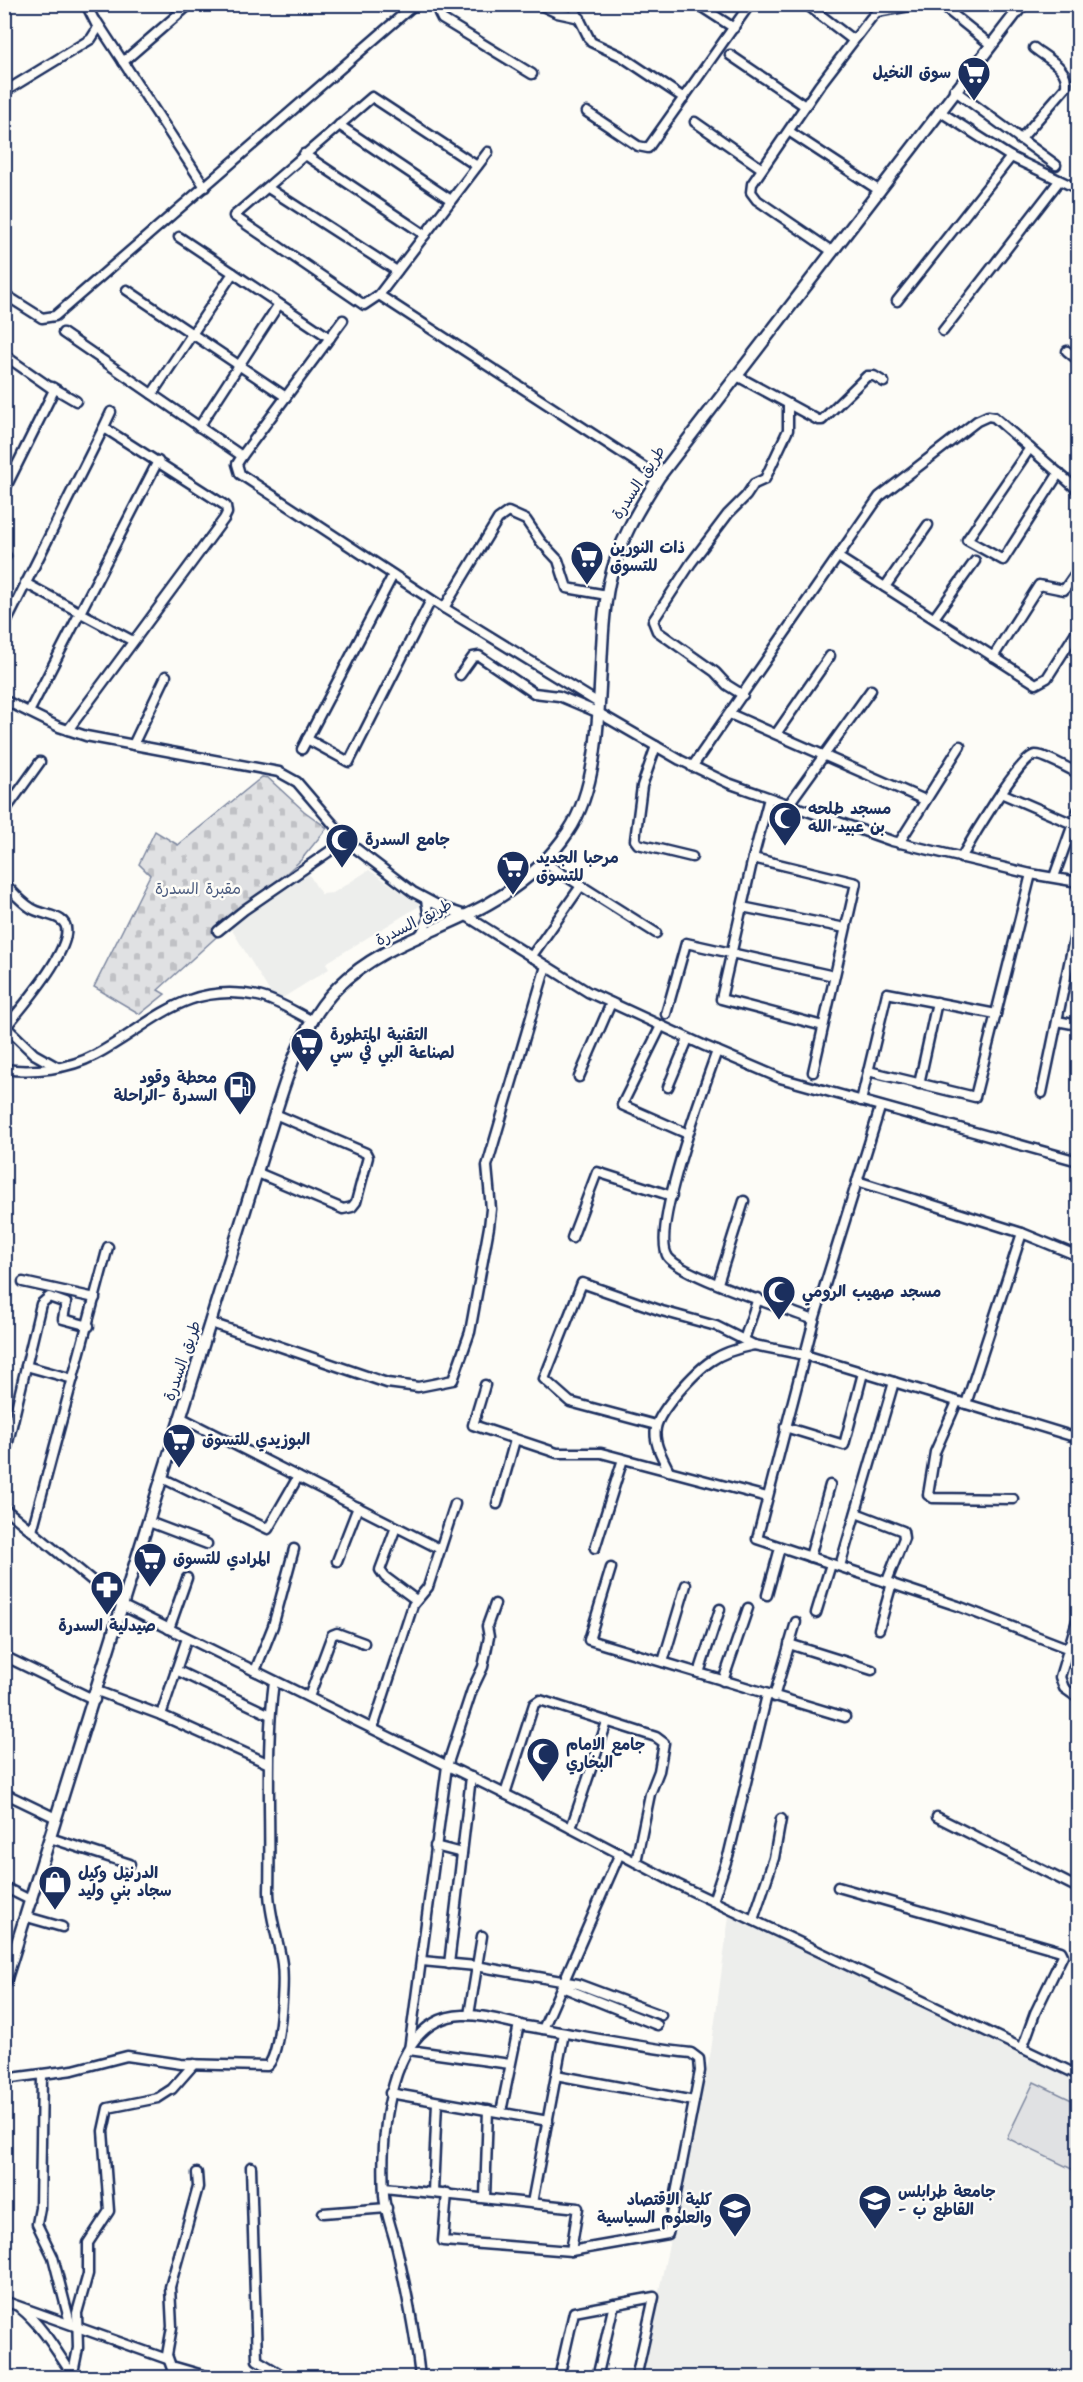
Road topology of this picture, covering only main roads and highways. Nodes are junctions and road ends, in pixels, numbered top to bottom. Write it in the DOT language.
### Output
graph roads {
  1 [pos="1023,4"];
  2 [pos="4,1985"];
  1 -- 2 [label="main road, طريق السدرة"];
}
